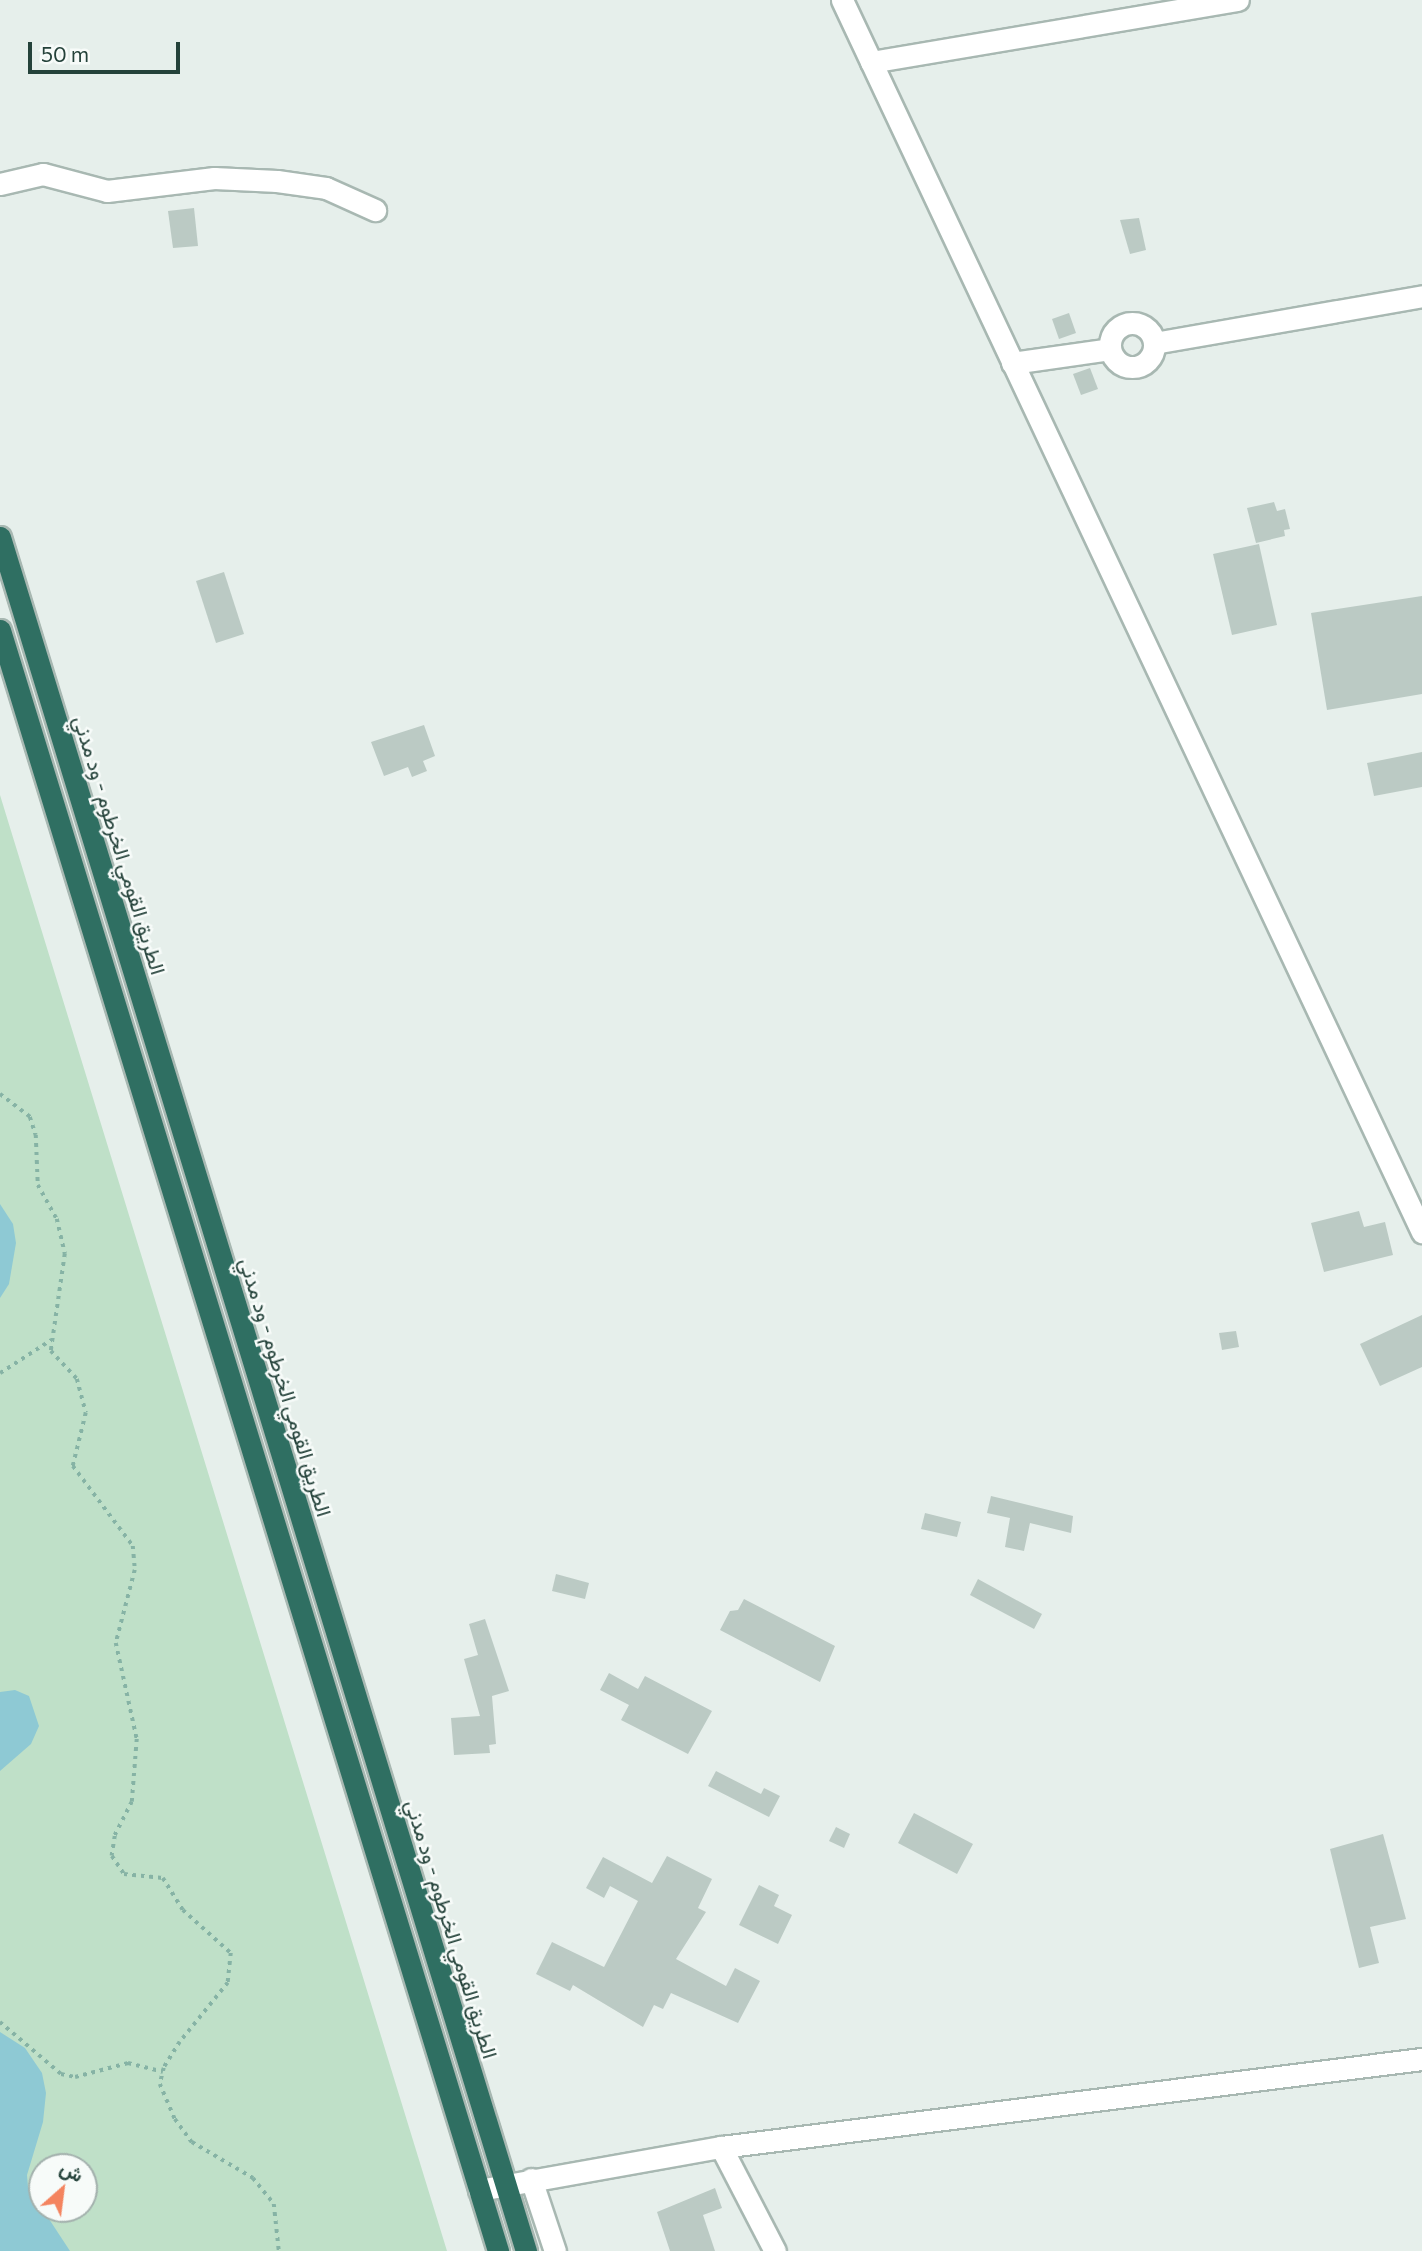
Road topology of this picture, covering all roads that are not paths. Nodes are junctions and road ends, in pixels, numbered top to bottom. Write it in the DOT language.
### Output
graph roads {
  1 [pos="842,0"];
  2 [pos="1238,0"];
  3 [pos="871,62"];
  4 [pos="0,184"];
  5 [pos="375,210"];
  6 [pos="1422,296"];
  7 [pos="1154,343"];
  8 [pos="1110,349"];
  9 [pos="1012,363"];
  10 [pos="0,537"];
  11 [pos="0,630"];
  12 [pos="1422,1232"];
  13 [pos="1422,2059"];
  14 [pos="722,2147"];
  15 [pos="531,2179"];
  16 [pos="506,2183"];
  17 [pos="479,2190"];
  18 [pos="498,2251"];
  19 [pos="526,2251"];
  20 [pos="555,2251"];
  21 [pos="775,2251"];
  1 -- 3 [label="street"];
  2 -- 3 [label="street"];
  3 -- 9 [label="street"];
  4 -- 5 [label="street"];
  6 -- 7 [label="street"];
  7 -- 8 [label="street"];
  7 -- 8 [label="street"];
  8 -- 9 [label="street"];
  9 -- 12 [label="street"];
  10 -- 16 [label="highway, الطريق القومي الخرطوم - ود مدني"];
  11 -- 17 [label="highway"];
  13 -- 14 [label="street"];
  14 -- 15 [label="street"];
  14 -- 21 [label="street"];
  15 -- 16 [label="street"];
  15 -- 20 [label="street"];
  16 -- 17 [label="street"];
  16 -- 19 [label="highway, الطريق القومي الخرطوم - ود مدني"];
  17 -- 18 [label="highway"];
}
